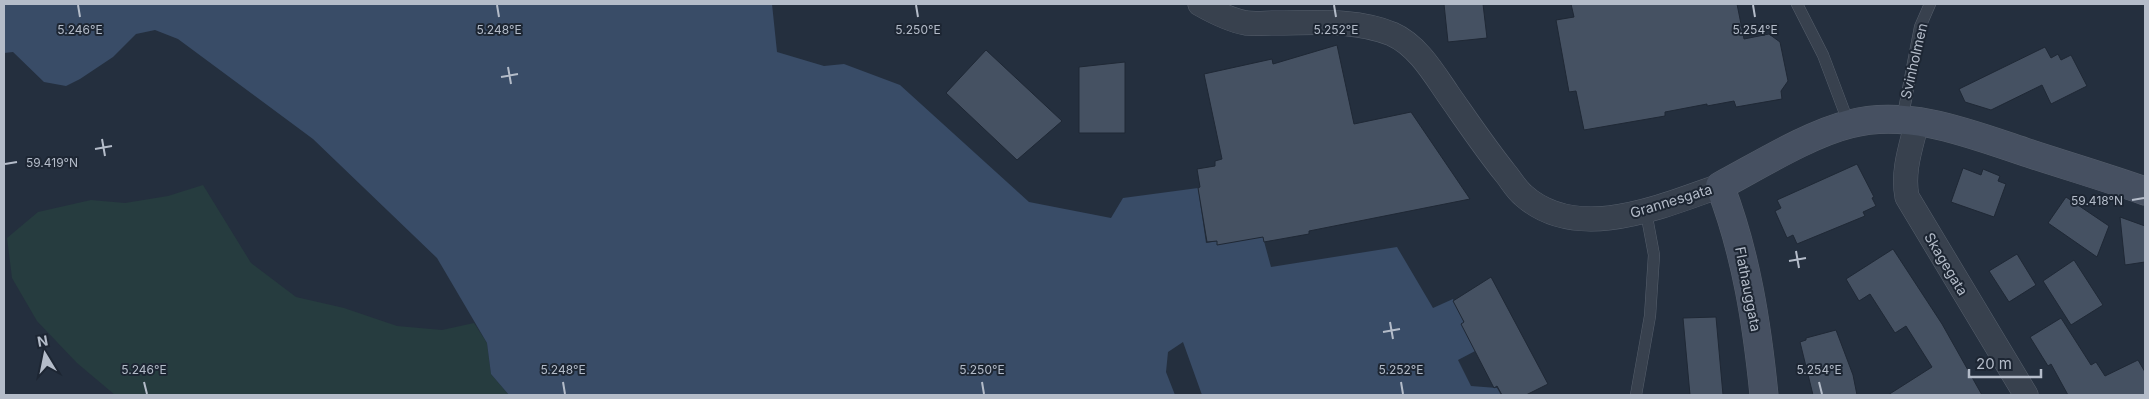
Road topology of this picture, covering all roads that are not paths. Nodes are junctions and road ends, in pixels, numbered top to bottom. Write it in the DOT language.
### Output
graph roads {
  1 [pos="1200,4"];
  2 [pos="1798,4"];
  3 [pos="1930,4"];
  4 [pos="1910,121"];
  5 [pos="1849,124"];
  6 [pos="1720,186"];
  7 [pos="2145,191"];
  8 [pos="1646,212"];
  9 [pos="1636,395"];
  10 [pos="1764,395"];
  11 [pos="2026,395"];
  1 -- 8 [label="street, Grannesgata"];
  2 -- 5 [label="lane"];
  3 -- 4 [label="lane, Svinholmen"];
  4 -- 5 [label="street, Grannesgata"];
  4 -- 7 [label="street, Grannesgata"];
  4 -- 11 [label="street, Skagegata"];
  5 -- 6 [label="street, Grannesgata"];
  6 -- 8 [label="street, Grannesgata"];
  6 -- 10 [label="street, Flathauggata"];
  8 -- 9 [label="lane"];
}
